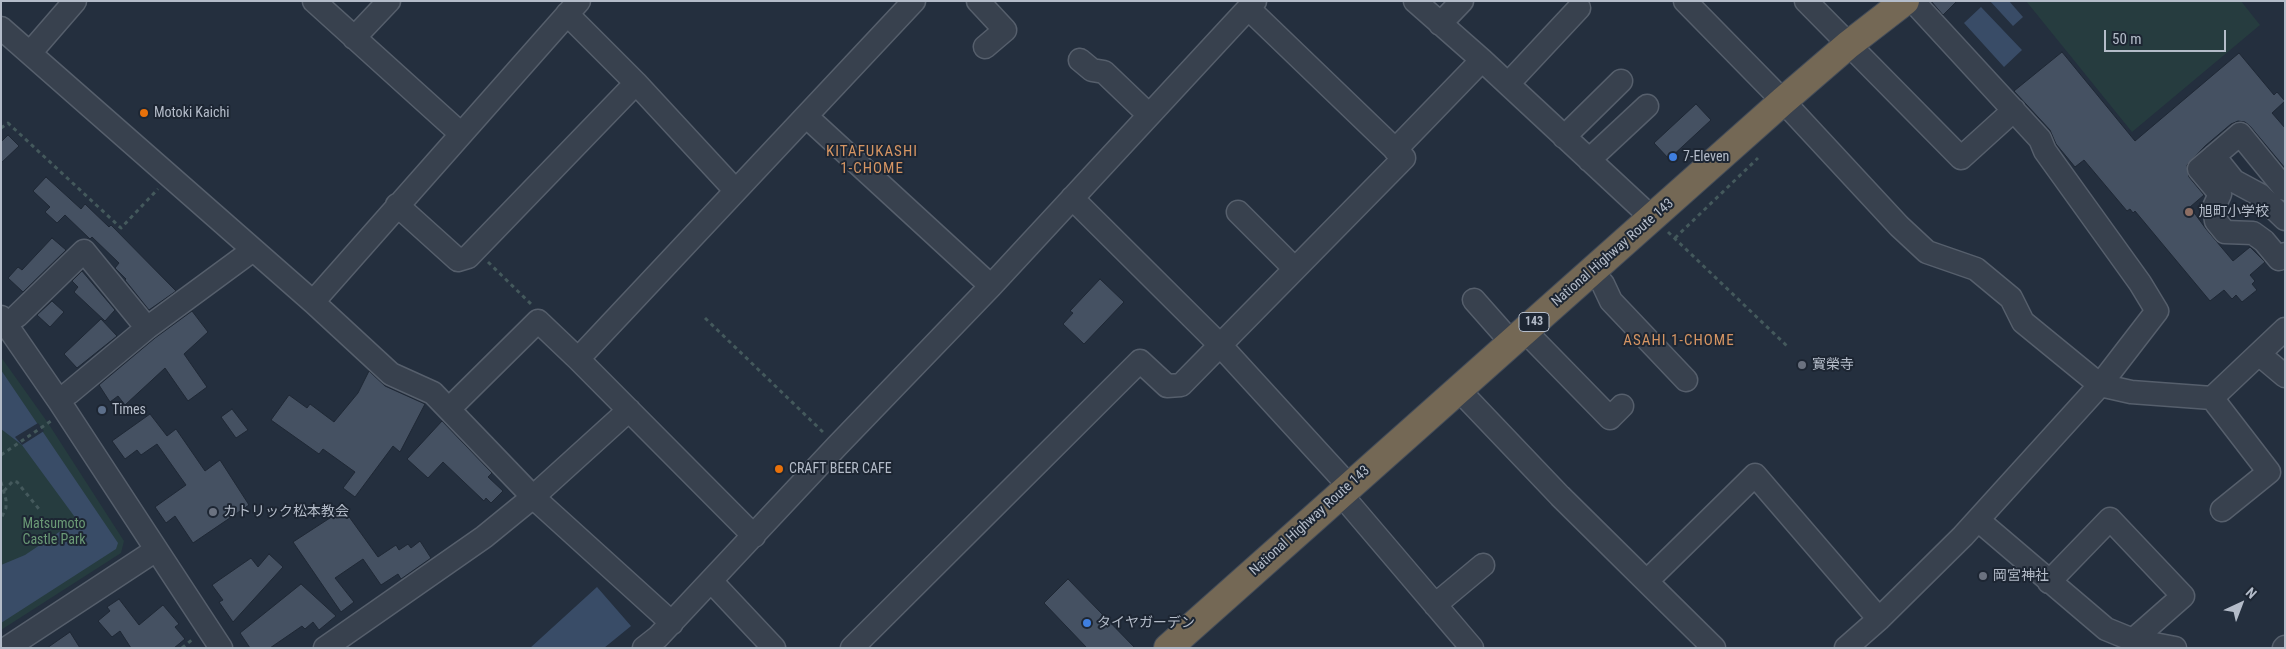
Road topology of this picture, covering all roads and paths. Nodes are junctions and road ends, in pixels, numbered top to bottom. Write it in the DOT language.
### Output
graph roads {
  1 [pos="75,1"];
  2 [pos="314,1"];
  3 [pos="389,1"];
  4 [pos="914,1"];
  5 [pos="978,1"];
  6 [pos="1415,1"];
  7 [pos="1462,1"];
  8 [pos="1685,1"];
  9 [pos="1806,1"];
  10 [pos="1904,1"];
  11 [pos="1913,1"];
  12 [pos="1252,3"];
  13 [pos="1578,4"];
  14 [pos="573,8"];
  15 [pos="1440,24"];
  16 [pos="1,28"];
  17 [pos="354,38"];
  18 [pos="1848,44"];
  19 [pos="985,48"];
  20 [pos="30,53"];
  21 [pos="1080,60"];
  22 [pos="1482,60"];
  23 [pos="1620,81"];
  24 [pos="636,83"];
  25 [pos="1508,84"];
  26 [pos="1783,101"];
  27 [pos="1647,106"];
  28 [pos="2014,110"];
  29 [pos="1150,115"];
  30 [pos="807,117"];
  31 [pos="1,128"];
  32 [pos="460,133"];
  33 [pos="1564,137"];
  34 [pos="1395,150"];
  35 [pos="2214,156"];
  36 [pos="1758,158"];
  37 [pos="1589,160"];
  38 [pos="170,177"];
  39 [pos="2285,189"];
  40 [pos="735,190"];
  41 [pos="1072,198"];
  42 [pos="397,205"];
  43 [pos="1238,212"];
  44 [pos="1652,218"];
  45 [pos="2285,219"];
  46 [pos="2285,227"];
  47 [pos="1675,238"];
  48 [pos="2276,249"];
  49 [pos="254,250"];
  50 [pos="476,250"];
  51 [pos="1295,268"];
  52 [pos="1592,271"];
  53 [pos="991,286"];
  54 [pos="1474,300"];
  55 [pos="313,302"];
  56 [pos="9,316"];
  57 [pos="705,318"];
  58 [pos="538,321"];
  59 [pos="147,328"];
  60 [pos="2285,329"];
  61 [pos="1518,337"];
  62 [pos="1220,345"];
  63 [pos="1788,347"];
  64 [pos="2260,355"];
  65 [pos="578,358"];
  66 [pos="1673,376"];
  67 [pos="2285,376"];
  68 [pos="2100,385"];
  69 [pos="1459,390"];
  70 [pos="69,393"];
  71 [pos="2212,398"];
  72 [pos="449,409"];
  73 [pos="629,410"];
  74 [pos="1616,416"];
  75 [pos="53,419"];
  76 [pos="837,446"];
  77 [pos="1,456"];
  78 [pos="1,482"];
  79 [pos="4,490"];
  80 [pos="1344,490"];
  81 [pos="533,496"];
  82 [pos="39,509"];
  83 [pos="2222,510"];
  84 [pos="1,519"];
  85 [pos="1978,520"];
  86 [pos="754,536"];
  87 [pos="156,550"];
  88 [pos="1483,565"];
  89 [pos="1647,581"];
  90 [pos="711,582"];
  91 [pos="2049,582"];
  92 [pos="1435,605"];
  93 [pos="1879,619"];
  94 [pos="672,623"];
  95 [pos="194,639"];
  96 [pos="2132,640"];
  97 [pos="7,648"];
  98 [pos="182,648"];
  99 [pos="221,648"];
  100 [pos="325,648"];
  101 [pos="644,648"];
  102 [pos="774,648"];
  103 [pos="852,648"];
  104 [pos="1168,648"];
  105 [pos="1472,648"];
  106 [pos="1714,648"];
  107 [pos="1846,648"];
  108 [pos="2175,648"];
  1 -- 20 [label="street"];
  2 -- 17 [label="street"];
  3 -- 17 [label="street"];
  4 -- 30 [label="street"];
  5 -- 19 [label="street"];
  6 -- 15 [label="street"];
  7 -- 15 [label="street"];
  8 -- 26 [label="street"];
  9 -- 18 [label="street"];
  10 -- 18 [label="highway, National Highway Route 143 / 143"];
  11 -- 28 [label="street"];
  12 -- 29 [label="street"];
  12 -- 34 [label="street"];
  13 -- 25 [label="street"];
  14 -- 24 [label="street"];
  14 -- 32 [label="street"];
  15 -- 22 [label="street"];
  16 -- 20 [label="street"];
  17 -- 32 [label="street"];
  18 -- 26 [label="highway, National Highway Route 143 / 143"];
  18 -- 28 [label="street"];
  20 -- 38 [label="street"];
  21 -- 29 [label="street"];
  22 -- 25 [label="street"];
  22 -- 34 [label="street"];
  23 -- 33 [label="street"];
  24 -- 40 [label="street"];
  24 -- 50 [label="street"];
  25 -- 33 [label="street"];
  26 -- 44 [label="highway, National Highway Route 143 / 143"];
  26 -- 68 [label="street"];
  27 -- 37 [label="street"];
  28 -- 68 [label="street"];
  29 -- 41 [label="street"];
  30 -- 40 [label="street"];
  30 -- 53 [label="street"];
  31 -- 38 [label="path"];
  32 -- 42 [label="street"];
  33 -- 37 [label="street"];
  34 -- 51 [label="street"];
  35 -- 39 [label="street"];
  35 -- 45 [label="street"];
  35 -- 48 [label="street"];
  36 -- 47 [label="path"];
  37 -- 44 [label="street"];
  38 -- 49 [label="street"];
  40 -- 65 [label="street"];
  41 -- 53 [label="street"];
  41 -- 62 [label="street"];
  42 -- 50 [label="street"];
  42 -- 55 [label="street"];
  43 -- 51 [label="street"];
  44 -- 47 [label="path"];
  44 -- 52 [label="highway, National Highway Route 143 / 143"];
  46 -- 48 [label="street"];
  47 -- 63 [label="path"];
  49 -- 55 [label="street"];
  49 -- 59 [label="street"];
  50 -- 58 [label="path"];
  51 -- 62 [label="street"];
  52 -- 61 [label="highway, National Highway Route 143 / 143"];
  52 -- 66 [label="street"];
  53 -- 76 [label="street"];
  54 -- 61 [label="street"];
  55 -- 72 [label="street"];
  56 -- 59 [label="street"];
  56 -- 87 [label="street"];
  57 -- 76 [label="path"];
  58 -- 65 [label="street"];
  58 -- 72 [label="street"];
  59 -- 70 [label="street"];
  60 -- 64 [label="street"];
  61 -- 69 [label="highway, National Highway Route 143 / 143"];
  61 -- 74 [label="street"];
  62 -- 80 [label="street"];
  62 -- 103 [label="street"];
  64 -- 67 [label="street"];
  64 -- 71 [label="street"];
  65 -- 73 [label="street"];
  68 -- 71 [label="street"];
  68 -- 85 [label="street"];
  69 -- 80 [label="highway, National Highway Route 143 / 143"];
  69 -- 89 [label="street"];
  71 -- 83 [label="street"];
  72 -- 81 [label="street"];
  73 -- 81 [label="street"];
  73 -- 86 [label="street"];
  75 -- 77 [label="path"];
  76 -- 86 [label="street"];
  78 -- 79 [label="path"];
  79 -- 82 [label="path"];
  79 -- 84 [label="path"];
  80 -- 92 [label="street"];
  80 -- 104 [label="highway, National Highway Route 143 / 143"];
  81 -- 94 [label="street"];
  81 -- 100 [label="street"];
  85 -- 91 [label="street"];
  85 -- 93 [label="street"];
  86 -- 90 [label="street"];
  87 -- 97 [label="street"];
  87 -- 99 [label="street"];
  88 -- 92 [label="street"];
  89 -- 93 [label="street"];
  89 -- 106 [label="street"];
  90 -- 94 [label="street"];
  90 -- 102 [label="street"];
  91 -- 96 [label="street"];
  91 -- 96 [label="street"];
  92 -- 105 [label="street"];
  93 -- 107 [label="street"];
  94 -- 101 [label="street"];
  95 -- 98 [label="path"];
  96 -- 108 [label="street"];
}
